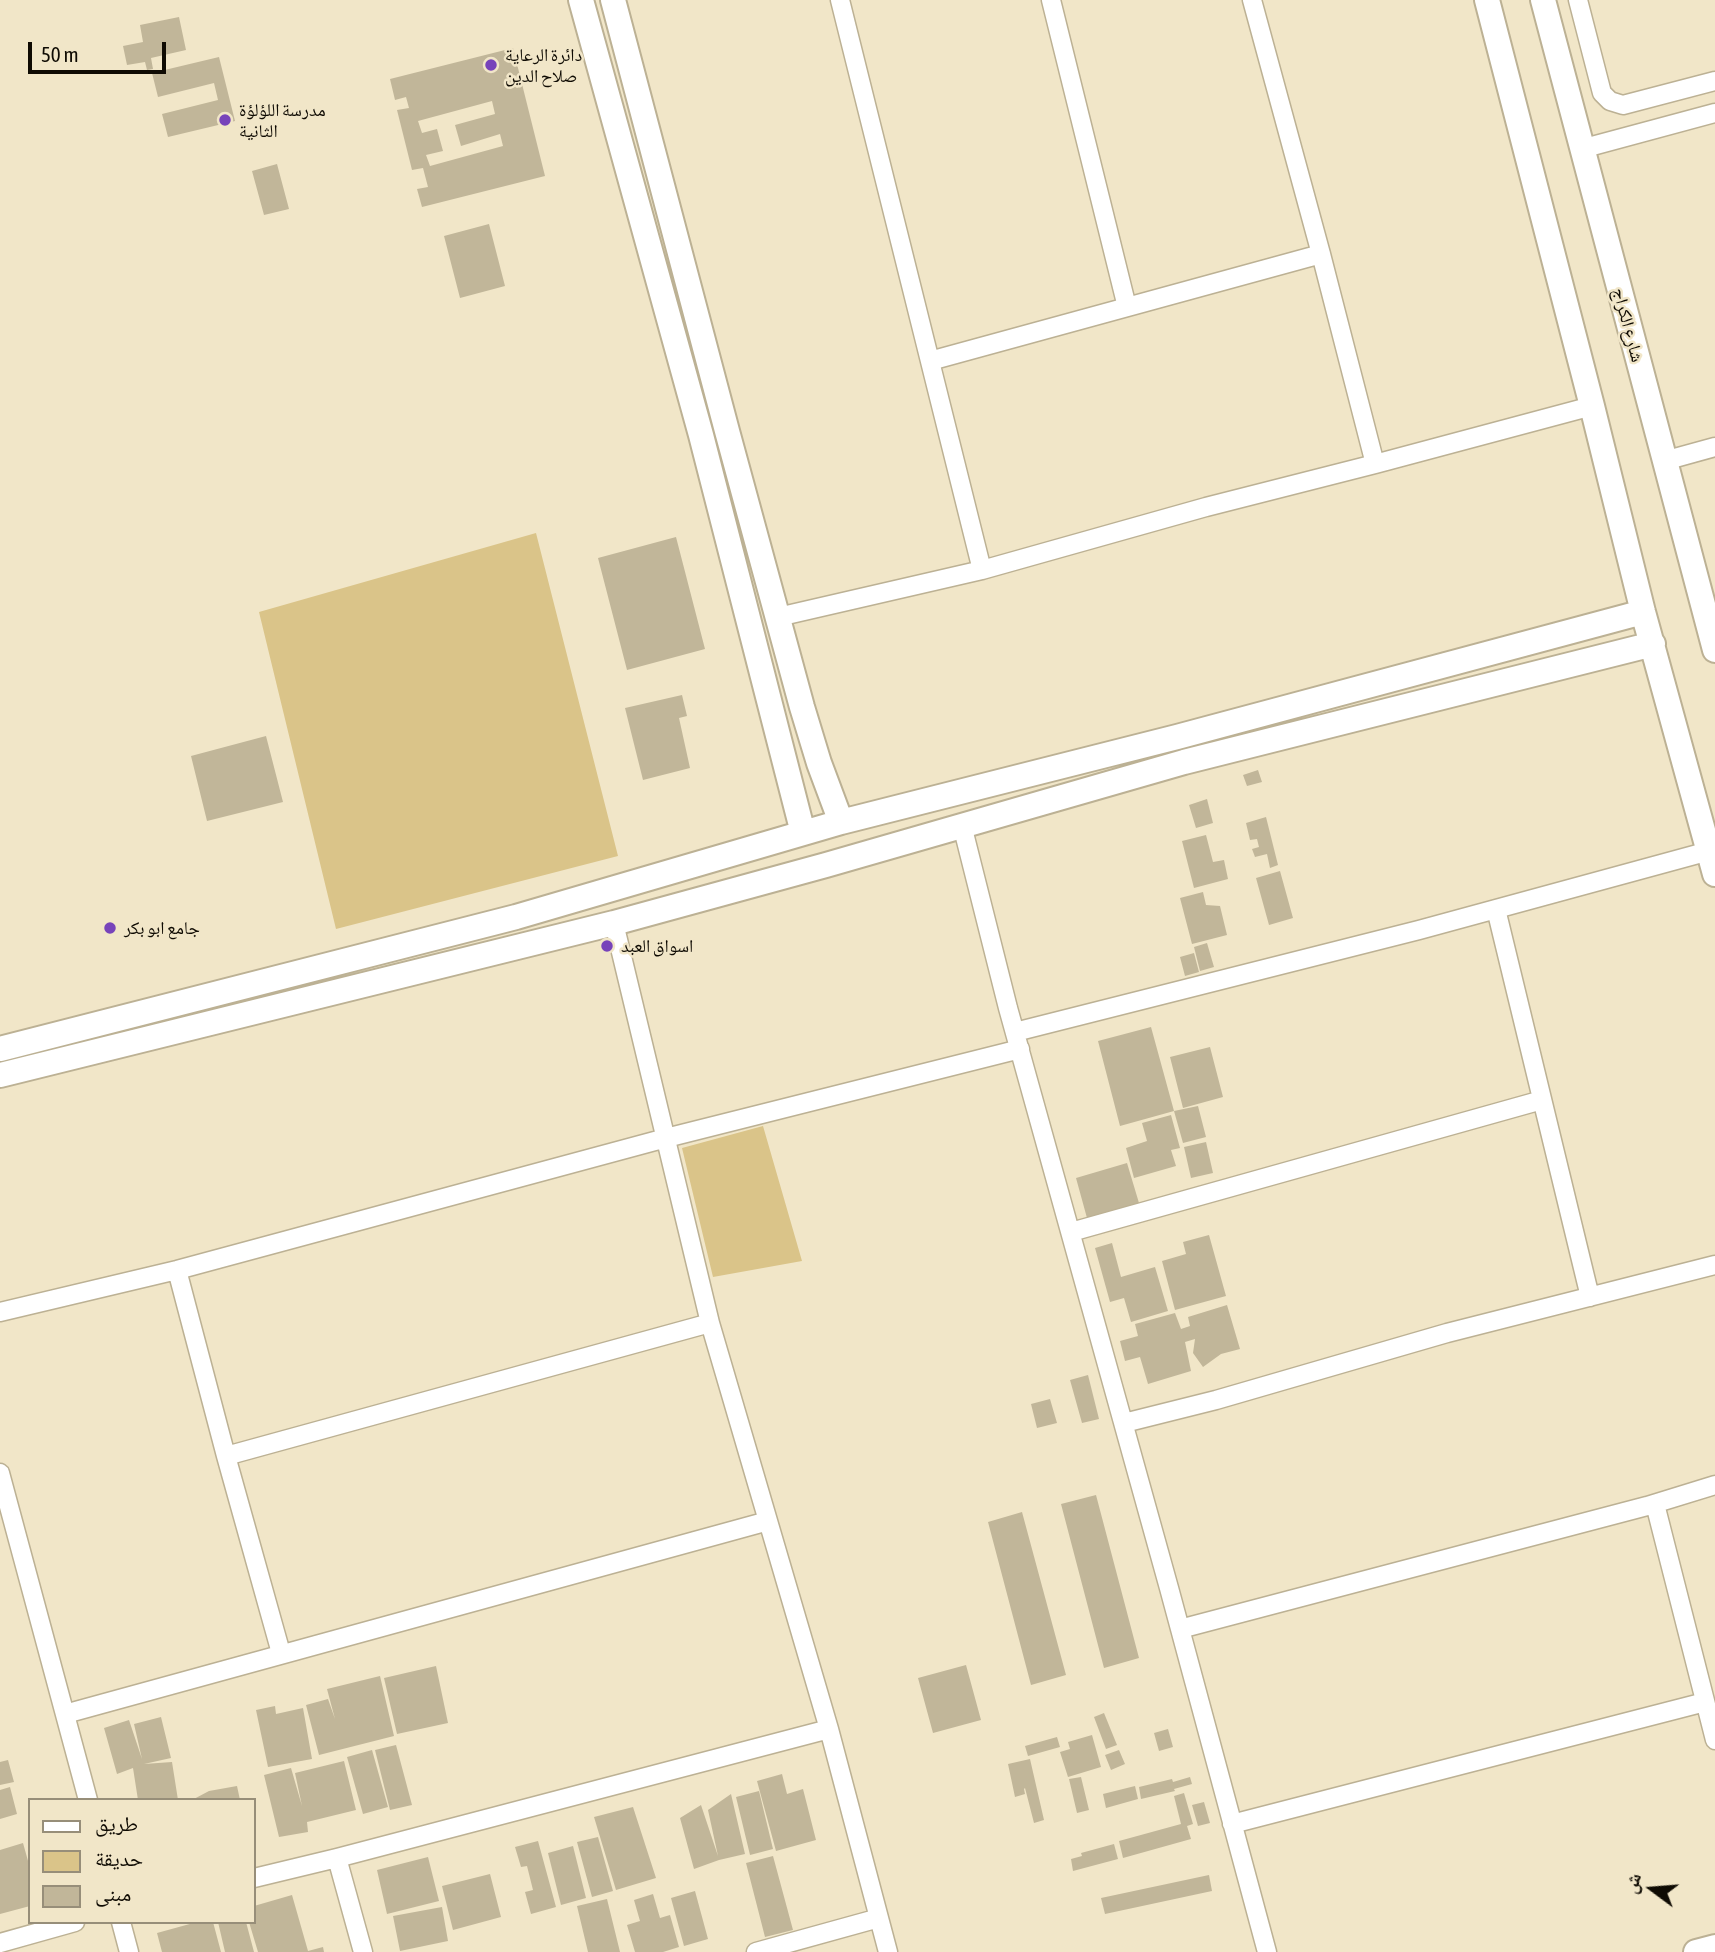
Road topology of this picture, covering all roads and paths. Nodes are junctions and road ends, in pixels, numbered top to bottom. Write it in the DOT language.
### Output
graph roads {
  1 [pos="581,0"];
  2 [pos="613,0"];
  3 [pos="840,0"];
  4 [pos="1051,0"];
  5 [pos="1252,0"];
  6 [pos="1487,0"];
  7 [pos="1543,0"];
  8 [pos="1578,0"];
  9 [pos="1715,81"];
  10 [pos="637,88"];
  11 [pos="607,93"];
  12 [pos="1715,113"];
  13 [pos="649,134"];
  14 [pos="621,141"];
  15 [pos="1581,149"];
  16 [pos="1321,254"];
  17 [pos="1127,307"];
  18 [pos="930,361"];
  19 [pos="1592,406"];
  20 [pos="1715,447"];
  21 [pos="1664,461"];
  22 [pos="1375,464"];
  23 [pos="982,570"];
  24 [pos="1709,604"];
  25 [pos="1643,612"];
  26 [pos="778,617"];
  27 [pos="1653,644"];
  28 [pos="1715,649"];
  29 [pos="802,707"];
  30 [pos="773,714"];
  31 [pos="1177,737"];
  32 [pos="1184,762"];
  33 [pos="841,822"];
  34 [pos="962,825"];
  35 [pos="803,833"];
  36 [pos="1712,863"];
  37 [pos="1496,909"];
  38 [pos="516,917"];
  39 [pos="614,923"];
  40 [pos="522,946"];
  41 [pos="1018,1040"];
  42 [pos="0,1049"];
  43 [pos="0,1075"];
  44 [pos="1542,1100"];
  45 [pos="666,1138"];
  46 [pos="1071,1232"];
  47 [pos="1715,1265"];
  48 [pos="177,1270"];
  49 [pos="1590,1297"];
  50 [pos="0,1312"];
  51 [pos="710,1324"];
  52 [pos="1124,1423"];
  53 [pos="226,1456"];
  54 [pos="0,1473"];
  55 [pos="1715,1485"];
  56 [pos="1655,1504"];
  57 [pos="768,1521"];
  58 [pos="1180,1629"];
  59 [pos="281,1653"];
  60 [pos="1705,1702"];
  61 [pos="65,1713"];
  62 [pos="829,1729"];
  63 [pos="1715,1740"];
  64 [pos="87,1798"];
  65 [pos="1232,1824"];
  66 [pos="337,1858"];
  67 [pos="256,1878"];
  68 [pos="879,1918"];
  69 [pos="68,1924"];
  70 [pos="122,1924"];
  71 [pos="0,1943"];
  72 [pos="1715,1947"];
  73 [pos="129,1952"];
  74 [pos="363,1952"];
  75 [pos="756,1952"];
  76 [pos="888,1952"];
  77 [pos="1267,1952"];
  78 [pos="1696,1952"];
  1 -- 11 [label="street"];
  2 -- 10 [label="street"];
  3 -- 18 [label="street"];
  4 -- 17 [label="street"];
  5 -- 16 [label="street"];
  6 -- 19 [label="street"];
  7 -- 15 [label="street, شارع الكراج"];
  8 -- 9 [label="street"];
  10 -- 11 [label="street"];
  10 -- 13 [label="street"];
  11 -- 14 [label="street"];
  12 -- 15 [label="street"];
  13 -- 14 [label="street"];
  13 -- 26 [label="street"];
  14 -- 30 [label="street"];
  15 -- 21 [label="street, شارع الكراج"];
  16 -- 17 [label="street"];
  16 -- 22 [label="street"];
  17 -- 18 [label="street"];
  18 -- 23 [label="street"];
  19 -- 22 [label="street"];
  19 -- 25 [label="street"];
  20 -- 21 [label="street"];
  21 -- 24 [label="street, شارع الكراج"];
  22 -- 23 [label="street"];
  23 -- 26 [label="street"];
  24 -- 28 [label="street, شارع الكراج"];
  25 -- 27 [label="street"];
  25 -- 31 [label="street"];
  26 -- 29 [label="street"];
  27 -- 32 [label="street"];
  27 -- 36 [label="street"];
  29 -- 30 [label="street"];
  29 -- 33 [label="street"];
  30 -- 35 [label="street"];
  31 -- 32 [label="street"];
  31 -- 33 [label="street"];
  32 -- 34 [label="street"];
  33 -- 35 [label="street"];
  34 -- 39 [label="street"];
  34 -- 41 [label="street"];
  35 -- 38 [label="street"];
  36 -- 37 [label="street"];
  37 -- 41 [label="street"];
  37 -- 44 [label="street"];
  38 -- 40 [label="street"];
  38 -- 42 [label="street"];
  39 -- 40 [label="street"];
  39 -- 45 [label="street"];
  40 -- 43 [label="street"];
  41 -- 45 [label="street"];
  41 -- 46 [label="street"];
  44 -- 46 [label="street"];
  44 -- 49 [label="street"];
  45 -- 48 [label="street"];
  45 -- 51 [label="street"];
  46 -- 52 [label="street"];
  47 -- 49 [label="street"];
  48 -- 50 [label="street"];
  48 -- 53 [label="street"];
  49 -- 52 [label="street"];
  51 -- 53 [label="street"];
  51 -- 57 [label="street"];
  52 -- 58 [label="street"];
  53 -- 59 [label="street"];
  54 -- 61 [label="street"];
  55 -- 56 [label="street"];
  56 -- 58 [label="street"];
  56 -- 60 [label="street"];
  57 -- 59 [label="street"];
  57 -- 62 [label="street"];
  58 -- 65 [label="street"];
  59 -- 61 [label="street"];
  60 -- 63 [label="street"];
  60 -- 65 [label="street"];
  61 -- 64 [label="street"];
  62 -- 66 [label="street"];
  62 -- 68 [label="street"];
  65 -- 77 [label="street"];
  66 -- 67 [label="street"];
  66 -- 74 [label="street"];
  68 -- 75 [label="street"];
  68 -- 76 [label="street"];
  69 -- 71 [label="street"];
  70 -- 73 [label="street"];
  72 -- 78 [label="street"];
}
